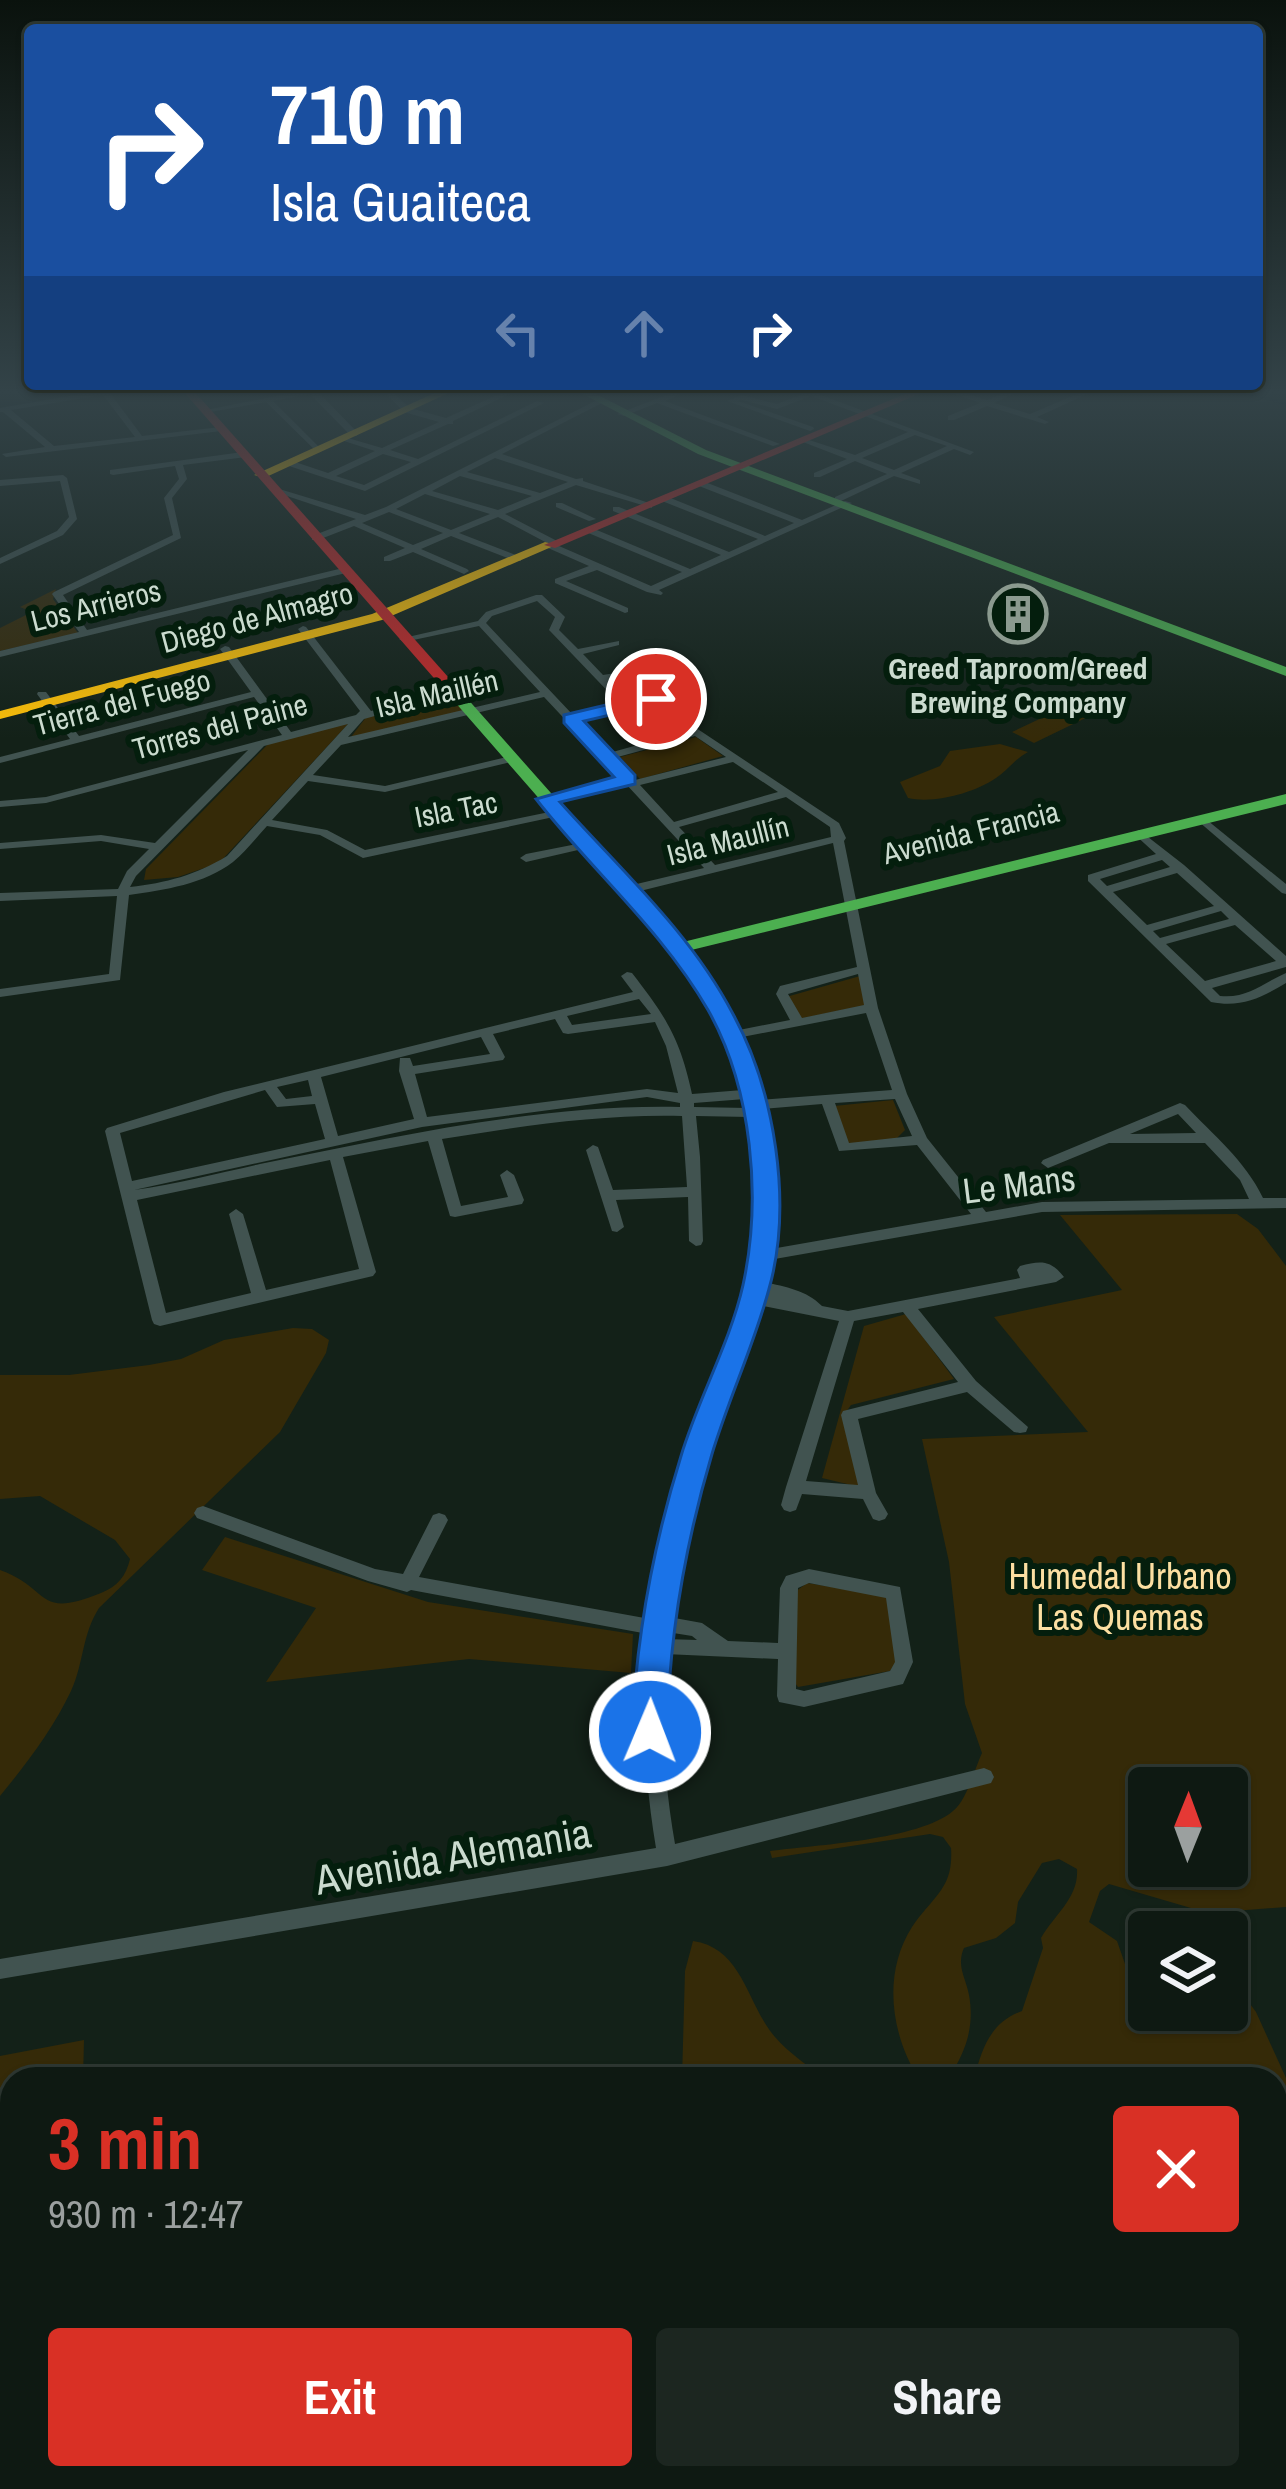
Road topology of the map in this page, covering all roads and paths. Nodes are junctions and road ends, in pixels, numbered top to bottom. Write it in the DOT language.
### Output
graph roads {
  1 [pos="71,507"];
  2 [pos="170,507"];
  3 [pos="288,507"];
  4 [pos="326,507"];
  5 [pos="336,507"];
  6 [pos="393,507"];
  7 [pos="478,507"];
  8 [pos="512,507"];
  9 [pos="562,507"];
  10 [pos="636,507"];
  11 [pos="641,507"];
  12 [pos="643,507"];
  13 [pos="761,507"];
  14 [pos="833,507"];
  15 [pos="852,507"];
  16 [pos="389,509"];
  17 [pos="497,513"];
  18 [pos="298,518"];
  19 [pos="362,521"];
  20 [pos="801,523"];
  21 [pos="590,525"];
  22 [pos="454,530"];
  23 [pos="315,538"];
  24 [pos="765,539"];
  25 [pos="551,542"];
  26 [pos="410,548"];
  27 [pos="512,556"];
  28 [pos="734,558"];
  29 [pos="387,559"];
  30 [pos="0,561"];
  31 [pos="598,566"];
  32 [pos="343,571"];
  33 [pos="464,571"];
  34 [pos="689,572"];
  35 [pos="650,590"];
  36 [pos="663,595"];
  37 [pos="378,610"];
  38 [pos="625,610"];
  39 [pos="481,623"];
  40 [pos="307,633"];
  41 [pos="85,634"];
  42 [pos="404,639"];
  43 [pos="615,643"];
  44 [pos="228,653"];
  45 [pos="576,653"];
  46 [pos="0,654"];
  47 [pos="1286,667"];
  48 [pos="636,671"];
  49 [pos="602,680"];
  50 [pos="257,693"];
  51 [pos="452,693"];
  52 [pos="547,693"];
  53 [pos="672,695"];
  54 [pos="45,698"];
  55 [pos="651,702"];
  56 [pos="0,704"];
  57 [pos="627,706"];
  58 [pos="468,711"];
  59 [pos="365,713"];
  60 [pos="0,715"];
  61 [pos="571,719"];
  62 [pos="698,732"];
  63 [pos="286,733"];
  64 [pos="265,739"];
  65 [pos="77,740"];
  66 [pos="338,742"];
  67 [pos="607,757"];
  68 [pos="734,758"];
  69 [pos="511,759"];
  70 [pos="0,760"];
  71 [pos="305,777"];
  72 [pos="630,782"];
  73 [pos="784,794"];
  74 [pos="1283,796"];
  75 [pos="0,804"];
  76 [pos="553,806"];
  77 [pos="1196,814"];
  78 [pos="263,822"];
  79 [pos="672,826"];
  80 [pos="1124,833"];
  81 [pos="840,838"];
  82 [pos="587,845"];
  83 [pos="0,846"];
  84 [pos="156,847"];
  85 [pos="1165,855"];
  86 [pos="526,859"];
  87 [pos="711,868"];
  88 [pos="1180,868"];
  89 [pos="124,888"];
  90 [pos="628,890"];
  91 [pos="1105,890"];
  92 [pos="1286,890"];
  93 [pos="0,897"];
  94 [pos="852,899"];
  95 [pos="1223,907"];
  96 [pos="1239,920"];
  97 [pos="1145,929"];
  98 [pos="674,942"];
  99 [pos="1159,942"];
  100 [pos="1286,962"];
  101 [pos="864,969"];
  102 [pos="628,976"];
  103 [pos="1286,977"];
  104 [pos="1203,986"];
  105 [pos="0,993"];
  106 [pos="640,994"];
  107 [pos="872,1008"];
  108 [pos="560,1014"];
  109 [pos="660,1016"];
  110 [pos="799,1023"];
  111 [pos="486,1033"];
  112 [pos="733,1036"];
  113 [pos="405,1052"];
  114 [pos="406,1070"];
  115 [pos="313,1073"];
  116 [pos="268,1085"];
  117 [pos="899,1094"];
  118 [pos="321,1100"];
  119 [pos="827,1100"];
  120 [pos="755,1104"];
  121 [pos="686,1107"];
  122 [pos="422,1122"];
  123 [pos="434,1138"];
  124 [pos="1211,1138"];
  125 [pos="1107,1139"];
  126 [pos="921,1140"];
  127 [pos="333,1147"];
  128 [pos="593,1150"];
  129 [pos="1048,1163"];
  130 [pos="507,1175"];
  131 [pos="127,1192"];
  132 [pos="694,1192"];
  133 [pos="609,1195"];
  134 [pos="1258,1203"];
  135 [pos="1286,1203"];
  136 [pos="236,1214"];
  137 [pos="980,1216"];
  138 [pos="617,1227"];
  139 [pos="696,1241"];
  140 [pos="761,1256"];
  141 [pos="1028,1281"];
  142 [pos="755,1292"];
  143 [pos="260,1296"];
  144 [pos="907,1306"];
  145 [pos="848,1317"];
  146 [pos="970,1385"];
  147 [pos="1020,1427"];
  148 [pos="868,1493"];
  149 [pos="203,1513"];
  150 [pos="879,1514"];
  151 [pos="439,1520"];
  152 [pos="407,1584"];
  153 [pos="656,1632"];
  154 [pos="784,1651"];
  155 [pos="984,1777"];
  156 [pos="667,1856"];
  157 [pos="0,1969"];
  1 -- 30 [label="street"];
  2 -- 41 [label="street"];
  3 -- 18 [label="main road"];
  4 -- 18 [label="street"];
  5 -- 19 [label="street"];
  6 -- 16 [label="street"];
  7 -- 17 [label="street"];
  8 -- 17 [label="street"];
  9 -- 21 [label="street"];
  10 -- 21 [label="main road, Diego de Almagro"];
  11 -- 28 [label="street"];
  12 -- 24 [label="street"];
  13 -- 20 [label="street"];
  14 -- 20 [label="street"];
  15 -- 47 [label="main road"];
  16 -- 19 [label="street"];
  16 -- 22 [label="street"];
  17 -- 22 [label="street"];
  17 -- 25 [label="street"];
  18 -- 23 [label="main road"];
  19 -- 23 [label="street"];
  19 -- 26 [label="street"];
  20 -- 24 [label="street"];
  21 -- 25 [label="main road, Diego de Almagro"];
  21 -- 34 [label="street"];
  22 -- 26 [label="street"];
  22 -- 27 [label="street"];
  23 -- 32 [label="main road"];
  24 -- 28 [label="street"];
  25 -- 27 [label="main road, Diego de Almagro"];
  25 -- 31 [label="street"];
  26 -- 29 [label="street"];
  26 -- 33 [label="street"];
  27 -- 33 [label="main road, Diego de Almagro"];
  27 -- 37 [label="main road, Diego de Almagro"];
  28 -- 34 [label="street"];
  31 -- 35 [label="street"];
  31 -- 38 [label="street"];
  32 -- 37 [label="main road"];
  32 -- 41 [label="street, Los Arrieros"];
  33 -- 37 [label="main road, Diego de Almagro"];
  34 -- 35 [label="street"];
  35 -- 36 [label="street"];
  37 -- 40 [label="main road, Diego de Almagro"];
  37 -- 42 [label="main road"];
  39 -- 42 [label="street"];
  39 -- 45 [label="street"];
  39 -- 52 [label="street"];
  40 -- 44 [label="main road, Diego de Almagro"];
  40 -- 59 [label="street"];
  41 -- 46 [label="street, Los Arrieros"];
  42 -- 51 [label="main road"];
  43 -- 45 [label="street"];
  44 -- 50 [label="street"];
  44 -- 54 [label="main road, Diego de Almagro"];
  45 -- 49 [label="street"];
  48 -- 49 [label="street"];
  49 -- 57 [label="street"];
  50 -- 63 [label="street"];
  50 -- 65 [label="street, Tierra del Fuego"];
  51 -- 58 [label="main road"];
  51 -- 59 [label="street, Torres del Paine"];
  52 -- 58 [label="street, Isla Maillén"];
  52 -- 61 [label="street"];
  53 -- 55 [label="street"];
  54 -- 56 [label="main road, Diego de Almagro"];
  54 -- 60 [label="main road, Diego de Almagro"];
  54 -- 65 [label="street"];
  55 -- 57 [label="street"];
  55 -- 62 [label="street"];
  57 -- 61 [label="street"];
  58 -- 66 [label="street, Isla Maillén"];
  58 -- 69 [label="main road"];
  59 -- 63 [label="street, Torres del Paine"];
  59 -- 66 [label="street"];
  61 -- 67 [label="street"];
  62 -- 67 [label="street"];
  62 -- 68 [label="street"];
  63 -- 64 [label="street, Torres del Paine"];
  64 -- 75 [label="street, Torres del Paine"];
  64 -- 84 [label="street"];
  65 -- 70 [label="street, Tierra del Fuego"];
  66 -- 71 [label="street"];
  67 -- 72 [label="street"];
  68 -- 72 [label="street, Isla Tac"];
  68 -- 73 [label="street"];
  69 -- 71 [label="street"];
  69 -- 76 [label="main road"];
  71 -- 78 [label="street"];
  72 -- 76 [label="street, Isla Tac"];
  72 -- 79 [label="street"];
  73 -- 79 [label="street"];
  73 -- 81 [label="street"];
  74 -- 77 [label="main road, Avenida Francia"];
  76 -- 78 [label="street, Isla Tac"];
  76 -- 82 [label="main road"];
  77 -- 80 [label="main road, Avenida Francia"];
  77 -- 92 [label="street"];
  78 -- 89 [label="street"];
  79 -- 87 [label="street"];
  80 -- 85 [label="street"];
  80 -- 94 [label="main road, Avenida Francia"];
  81 -- 87 [label="street, Isla Maullín"];
  81 -- 94 [label="street"];
  82 -- 86 [label="street"];
  82 -- 90 [label="main road"];
  83 -- 84 [label="street"];
  84 -- 89 [label="street"];
  85 -- 88 [label="street"];
  85 -- 91 [label="street"];
  87 -- 90 [label="street, Isla Maullín"];
  88 -- 91 [label="street"];
  88 -- 95 [label="street"];
  89 -- 93 [label="street"];
  89 -- 105 [label="street"];
  90 -- 98 [label="main road"];
  91 -- 97 [label="street"];
  94 -- 98 [label="main road, Avenida Francia"];
  94 -- 101 [label="street"];
  95 -- 96 [label="street"];
  95 -- 97 [label="street"];
  96 -- 99 [label="street"];
  96 -- 100 [label="street"];
  97 -- 99 [label="street"];
  98 -- 112 [label="street"];
  99 -- 104 [label="street"];
  100 -- 104 [label="street"];
  101 -- 107 [label="street"];
  101 -- 110 [label="street"];
  102 -- 106 [label="street"];
  103 -- 104 [label="street"];
  106 -- 108 [label="street"];
  106 -- 109 [label="street"];
  107 -- 110 [label="street"];
  107 -- 117 [label="street"];
  108 -- 109 [label="street"];
  108 -- 111 [label="street"];
  109 -- 121 [label="street"];
  110 -- 112 [label="street"];
  111 -- 113 [label="street"];
  111 -- 114 [label="street"];
  112 -- 120 [label="street"];
  113 -- 114 [label="street"];
  113 -- 115 [label="street"];
  114 -- 122 [label="street"];
  115 -- 116 [label="street"];
  115 -- 118 [label="street"];
  116 -- 118 [label="street"];
  116 -- 131 [label="street"];
  117 -- 119 [label="street"];
  117 -- 126 [label="street"];
  118 -- 127 [label="street"];
  119 -- 120 [label="street"];
  119 -- 126 [label="street"];
  120 -- 121 [label="street"];
  120 -- 140 [label="street"];
  121 -- 122 [label="street"];
  121 -- 123 [label="street"];
  121 -- 132 [label="street"];
  122 -- 127 [label="street"];
  123 -- 127 [label="street"];
  123 -- 130 [label="street"];
  124 -- 125 [label="street"];
  124 -- 125 [label="street"];
  124 -- 134 [label="street"];
  125 -- 129 [label="street"];
  126 -- 137 [label="street"];
  127 -- 131 [label="street"];
  127 -- 143 [label="street"];
  128 -- 133 [label="street"];
  131 -- 143 [label="street"];
  132 -- 133 [label="street"];
  132 -- 139 [label="street"];
  133 -- 138 [label="street"];
  134 -- 135 [label="street, Le Mans"];
  134 -- 137 [label="street, Le Mans"];
  136 -- 143 [label="street"];
  137 -- 140 [label="street, Le Mans"];
  140 -- 142 [label="street"];
  141 -- 144 [label="street"];
  142 -- 145 [label="street"];
  142 -- 153 [label="street"];
  144 -- 145 [label="street"];
  144 -- 146 [label="street"];
  145 -- 148 [label="street"];
  146 -- 147 [label="street"];
  146 -- 148 [label="street"];
  148 -- 150 [label="street"];
  149 -- 152 [label="street"];
  151 -- 152 [label="street"];
  152 -- 153 [label="street"];
  153 -- 154 [label="street"];
  153 -- 156 [label="street"];
  154 -- 154 [label="street"];
  155 -- 156 [label="street, Avenida Alemania"];
  156 -- 157 [label="street, Avenida Alemania"];
}
